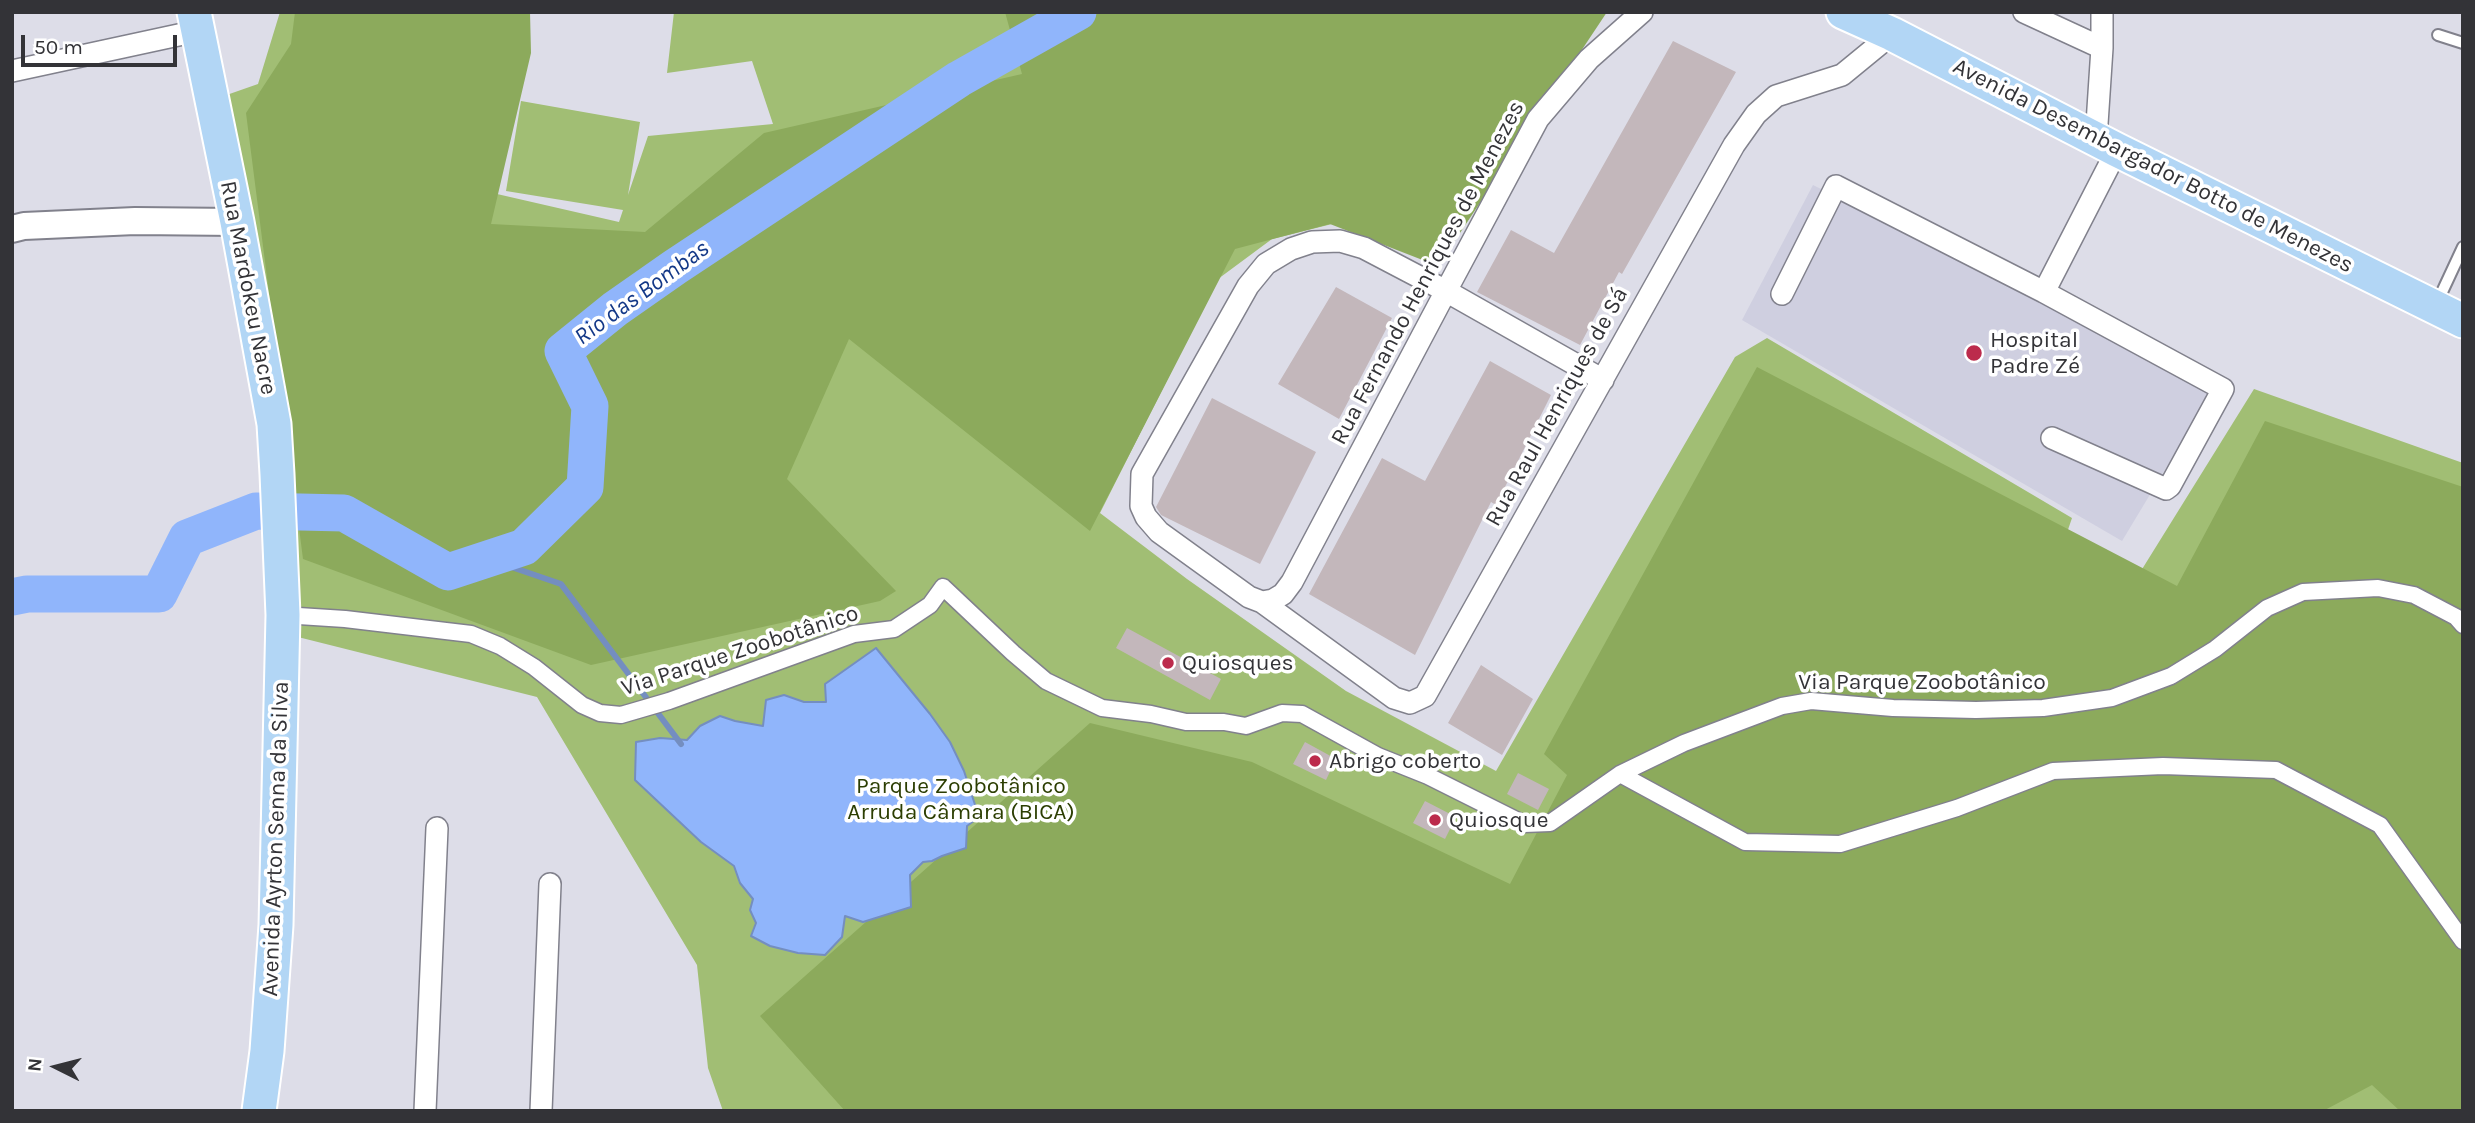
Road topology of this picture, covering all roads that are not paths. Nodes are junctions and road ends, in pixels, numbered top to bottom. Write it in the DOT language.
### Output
graph roads {
  1 [pos="1642,12"];
  2 [pos="1843,12"];
  3 [pos="2024,12"];
  4 [pos="2102,12"];
  5 [pos="196,21"];
  6 [pos="1892,34"];
  7 [pos="2438,35"];
  8 [pos="2463,43"];
  9 [pos="2102,47"];
  10 [pos="14,64"];
  11 [pos="2106,144"];
  12 [pos="237,222"];
  13 [pos="12,229"];
  14 [pos="2463,247"];
  15 [pos="1446,291"];
  16 [pos="2044,292"];
  17 [pos="1782,294"];
  18 [pos="2449,314"];
  19 [pos="1603,380"];
  20 [pos="2052,438"];
  21 [pos="281,567"];
  22 [pos="1262,602"];
  23 [pos="283,615"];
  24 [pos="2463,625"];
  25 [pos="1620,774"];
  26 [pos="437,828"];
  27 [pos="550,884"];
  28 [pos="2463,941"];
  29 [pos="259,1111"];
  30 [pos="425,1111"];
  31 [pos="541,1111"];
  1 -- 15 [label="street, Rua Fernando Henriques de Menezes"];
  2 -- 6 [label="main road, Avenida Desembargador Botto de Menezes"];
  3 -- 9 [label="street"];
  4 -- 9 [label="street"];
  5 -- 10 [label="street"];
  5 -- 12 [label="main road, Rua Mardokeu Nacre"];
  6 -- 11 [label="main road, Avenida Desembargador Botto de Menezes"];
  6 -- 19 [label="street, Rua Raul Henriques de Sá"];
  7 -- 8 [label="lane"];
  9 -- 11 [label="street"];
  11 -- 16 [label="street"];
  11 -- 18 [label="main road, Avenida Desembargador Botto de Menezes"];
  12 -- 13 [label="street"];
  12 -- 21 [label="main road, Rua Mardokeu Nacre"];
  14 -- 18 [label="lane"];
  15 -- 19 [label="street, Rua Raul Henriques de Sá"];
  15 -- 22 [label="street, Rua Fernando Henriques de Menezes"];
  15 -- 22 [label="street, Rua Raul Henriques de Sá"];
  16 -- 17 [label="street"];
  16 -- 20 [label="street"];
  19 -- 22 [label="street, Rua Raul Henriques de Sá"];
  21 -- 23 [label="main road, Avenida Ayrton Senna da Silva"];
  23 -- 25 [label="street, Via Parque Zoobotânico"];
  23 -- 29 [label="main road, Avenida Ayrton Senna da Silva"];
  24 -- 25 [label="street, Via Parque Zoobotânico"];
  25 -- 28 [label="street"];
  26 -- 30 [label="street"];
  27 -- 31 [label="street"];
}
